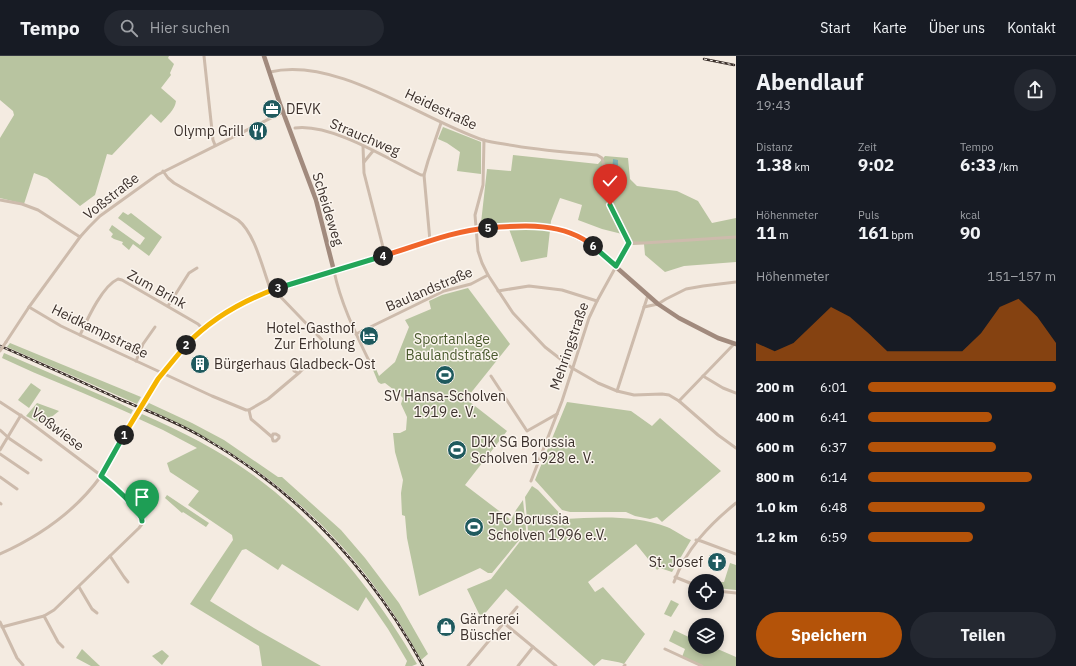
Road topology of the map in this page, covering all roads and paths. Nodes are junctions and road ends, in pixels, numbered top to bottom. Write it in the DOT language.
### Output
graph roads {
  1 [pos="204,56"];
  2 [pos="264,56"];
  3 [pos="270,72"];
  4 [pos="283,112"];
  5 [pos="441,123"];
  6 [pos="295,128"];
  7 [pos="484,140"];
  8 [pos="215,145"];
  9 [pos="363,146"];
  10 [pos="373,151"];
  11 [pos="363,163"];
  12 [pos="163,171"];
  13 [pos="424,175"];
  14 [pos="0,200"];
  15 [pos="476,229"];
  16 [pos="80,237"];
  17 [pos="736,237"];
  18 [pos="430,241"];
  19 [pos="629,243"];
  20 [pos="385,256"];
  21 [pos="616,266"];
  22 [pos="197,268"];
  23 [pos="334,271"];
  24 [pos="488,275"];
  25 [pos="736,282"];
  26 [pos="272,290"];
  27 [pos="498,291"];
  28 [pos="648,295"];
  29 [pos="597,301"];
  30 [pos="658,304"];
  31 [pos="168,306"];
  32 [pos="29,307"];
  33 [pos="644,307"];
  34 [pos="155,327"];
  35 [pos="203,329"];
  36 [pos="356,334"];
  37 [pos="80,335"];
  38 [pos="325,343"];
  39 [pos="735,343"];
  40 [pos="0,351"];
  41 [pos="136,361"];
  42 [pos="372,367"];
  43 [pos="572,368"];
  44 [pos="162,373"];
  45 [pos="298,373"];
  46 [pos="491,376"];
  47 [pos="703,376"];
  48 [pos="617,391"];
  49 [pos="736,393"];
  50 [pos="679,401"];
  51 [pos="0,402"];
  52 [pos="249,410"];
  53 [pos="557,414"];
  54 [pos="21,415"];
  55 [pos="0,430"];
  56 [pos="9,436"];
  57 [pos="272,437"];
  58 [pos="736,448"];
  59 [pos="0,450"];
  60 [pos="0,454"];
  61 [pos="41,460"];
  62 [pos="28,473"];
  63 [pos="0,476"];
  64 [pos="101,476"];
  65 [pos="531,481"];
  66 [pos="17,489"];
  67 [pos="736,502"];
  68 [pos="696,540"];
  69 [pos="0,554"];
  70 [pos="736,554"];
  71 [pos="110,556"];
  72 [pos="675,577"];
  73 [pos="128,582"];
  74 [pos="674,582"];
  75 [pos="688,582"];
  76 [pos="79,587"];
  77 [pos="724,592"];
  78 [pos="736,593"];
  79 [pos="516,608"];
  80 [pos="97,613"];
  81 [pos="44,616"];
  82 [pos="0,622"];
  83 [pos="504,623"];
  84 [pos="2,627"];
  85 [pos="63,647"];
  86 [pos="533,647"];
  87 [pos="665,649"];
  88 [pos="23,665"];
  89 [pos="468,666"];
  90 [pos="518,666"];
  91 [pos="556,666"];
  92 [pos="702,666"];
  1 -- 8 [label="street"];
  2 -- 3 [label="street, Scheideweg"];
  3 -- 4 [label="street, Scheideweg"];
  3 -- 5 [label="street, Heidestraße"];
  4 -- 8 [label="street, Voßstraße"];
  4 -- 23 [label="street, Scheideweg"];
  5 -- 7 [label="street, Heidestraße"];
  5 -- 13 [label="street"];
  6 -- 9 [label="street, Strauchweg"];
  7 -- 15 [label="street"];
  7 -- 19 [label="street, Heidestraße"];
  8 -- 12 [label="street, Voßstraße"];
  9 -- 10 [label="street, Strauchweg"];
  9 -- 11 [label="street"];
  10 -- 11 [label="street"];
  10 -- 13 [label="street, Strauchweg"];
  11 -- 20 [label="street"];
  12 -- 16 [label="street, Voßstraße"];
  12 -- 26 [label="street"];
  13 -- 18 [label="street"];
  14 -- 16 [label="street"];
  15 -- 18 [label="street"];
  15 -- 21 [label="street"];
  15 -- 24 [label="street"];
  16 -- 32 [label="street, Voßstraße"];
  17 -- 19 [label="street"];
  18 -- 20 [label="street"];
  19 -- 21 [label="street, Mehringstraße"];
  20 -- 23 [label="street"];
  21 -- 28 [label="street"];
  21 -- 29 [label="street, Mehringstraße"];
  22 -- 31 [label="street"];
  23 -- 26 [label="street"];
  23 -- 36 [label="street, Scheideweg"];
  24 -- 27 [label="street"];
  24 -- 36 [label="street, Baulandstraße"];
  25 -- 30 [label="street"];
  26 -- 35 [label="street"];
  26 -- 38 [label="street"];
  27 -- 29 [label="street"];
  27 -- 43 [label="street"];
  28 -- 30 [label="street"];
  28 -- 33 [label="street"];
  29 -- 43 [label="street, Mehringstraße"];
  30 -- 33 [label="street"];
  30 -- 39 [label="street"];
  31 -- 35 [label="street, Zum Brink"];
  31 -- 37 [label="street, Zum Brink"];
  32 -- 37 [label="street, Heidkampstraße"];
  32 -- 40 [label="street, Voßstraße, bridge"];
  33 -- 48 [label="street"];
  34 -- 41 [label="street"];
  35 -- 44 [label="street"];
  36 -- 42 [label="street, Scheideweg"];
  37 -- 41 [label="street, Heidkampstraße"];
  39 -- 47 [label="street"];
  41 -- 44 [label="street, Heidkampstraße"];
  43 -- 48 [label="street"];
  43 -- 53 [label="street, Mehringstraße"];
  44 -- 52 [label="street, Heidkampstraße"];
  44 -- 64 [label="street, bridge"];
  45 -- 52 [label="street"];
  46 -- 53 [label="street"];
  47 -- 49 [label="street"];
  47 -- 50 [label="street"];
  48 -- 50 [label="street"];
  50 -- 58 [label="street"];
  51 -- 54 [label="street, Voßwiese"];
  52 -- 57 [label="street"];
  53 -- 65 [label="street, Mehringstraße"];
  54 -- 56 [label="street"];
  54 -- 64 [label="street, Voßwiese"];
  55 -- 56 [label="street"];
  56 -- 59 [label="street"];
  56 -- 61 [label="street"];
  60 -- 62 [label="street"];
  63 -- 66 [label="street"];
  64 -- 69 [label="street"];
  64 -- 71 [label="street, Voßwiese"];
  67 -- 68 [label="street"];
  68 -- 70 [label="street"];
  68 -- 72 [label="street"];
  71 -- 73 [label="street"];
  71 -- 76 [label="street"];
  72 -- 74 [label="street"];
  72 -- 75 [label="street"];
  76 -- 80 [label="street"];
  76 -- 81 [label="street"];
  77 -- 78 [label="street"];
  79 -- 83 [label="street"];
  81 -- 84 [label="street"];
  81 -- 85 [label="street"];
  82 -- 84 [label="street"];
  83 -- 86 [label="street"];
  83 -- 89 [label="street"];
  84 -- 88 [label="street"];
  86 -- 90 [label="street"];
  86 -- 91 [label="street"];
  87 -- 92 [label="street"];
}
